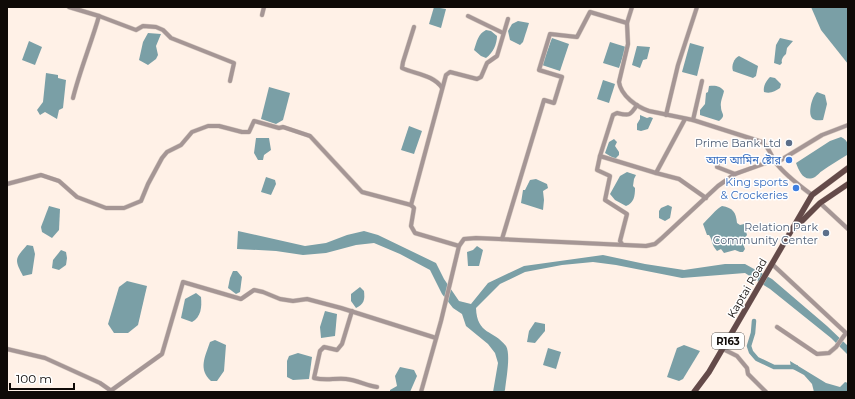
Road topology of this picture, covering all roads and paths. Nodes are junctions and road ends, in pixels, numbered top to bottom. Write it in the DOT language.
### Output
graph roads {
  1 [pos="69,7"];
  2 [pos="264,7"];
  3 [pos="632,7"];
  4 [pos="697,7"];
  5 [pos="262,15"];
  6 [pos="99,16"];
  7 [pos="468,16"];
  8 [pos="508,19"];
  9 [pos="628,23"];
  10 [pos="414,27"];
  11 [pos="503,33"];
  12 [pos="230,81"];
  13 [pos="702,81"];
  14 [pos="442,88"];
  15 [pos="73,98"];
  16 [pos="637,105"];
  17 [pos="666,115"];
  18 [pos="685,119"];
  19 [pos="693,120"];
  20 [pos="848,125"];
  21 [pos="600,156"];
  22 [pos="718,160"];
  23 [pos="775,161"];
  24 [pos="848,168"];
  25 [pos="656,173"];
  26 [pos="735,174"];
  27 [pos="7,184"];
  28 [pos="848,184"];
  29 [pos="812,195"];
  30 [pos="706,198"];
  31 [pos="820,203"];
  32 [pos="411,205"];
  33 [pos="847,226"];
  34 [pos="789,234"];
  35 [pos="502,239"];
  36 [pos="622,244"];
  37 [pos="459,246"];
  38 [pos="772,264"];
  39 [pos="352,311"];
  40 [pos="777,327"];
  41 [pos="436,338"];
  42 [pos="7,349"];
  43 [pos="723,349"];
  44 [pos="377,388"];
  45 [pos="109,391"];
  46 [pos="421,392"];
  47 [pos="694,392"];
  48 [pos="766,392"];
  1 -- 6 [label="street"];
  2 -- 5 [label="street"];
  3 -- 9 [label="street"];
  4 -- 17 [label="street"];
  6 -- 12 [label="street"];
  6 -- 15 [label="street"];
  7 -- 11 [label="street"];
  8 -- 11 [label="street"];
  9 -- 16 [label="street"];
  9 -- 35 [label="street"];
  10 -- 14 [label="street"];
  11 -- 14 [label="street"];
  13 -- 19 [label="street"];
  14 -- 32 [label="street"];
  16 -- 17 [label="street"];
  16 -- 21 [label="street"];
  17 -- 18 [label="street"];
  18 -- 19 [label="street"];
  18 -- 25 [label="street"];
  19 -- 23 [label="street"];
  20 -- 23 [label="street"];
  21 -- 25 [label="street"];
  21 -- 36 [label="street"];
  22 -- 26 [label="street"];
  23 -- 26 [label="street"];
  23 -- 29 [label="street"];
  24 -- 29 [label="main road, R163"];
  25 -- 30 [label="street"];
  26 -- 30 [label="street"];
  27 -- 32 [label="street"];
  28 -- 31 [label="main road, R163"];
  29 -- 34 [label="main road, R163"];
  30 -- 36 [label="street"];
  31 -- 33 [label="street"];
  31 -- 34 [label="main road, R163"];
  32 -- 37 [label="street"];
  34 -- 38 [label="main road, Kaptai Road / R163"];
  35 -- 36 [label="street"];
  35 -- 37 [label="street"];
  37 -- 41 [label="street"];
  38 -- 40 [label="street"];
  38 -- 43 [label="main road, Kaptai Road / R163"];
  39 -- 41 [label="street"];
  39 -- 44 [label="street"];
  39 -- 45 [label="street"];
  41 -- 46 [label="street"];
  42 -- 45 [label="street"];
  43 -- 47 [label="main road, Kaptai Road / R163"];
  43 -- 48 [label="street"];
}
